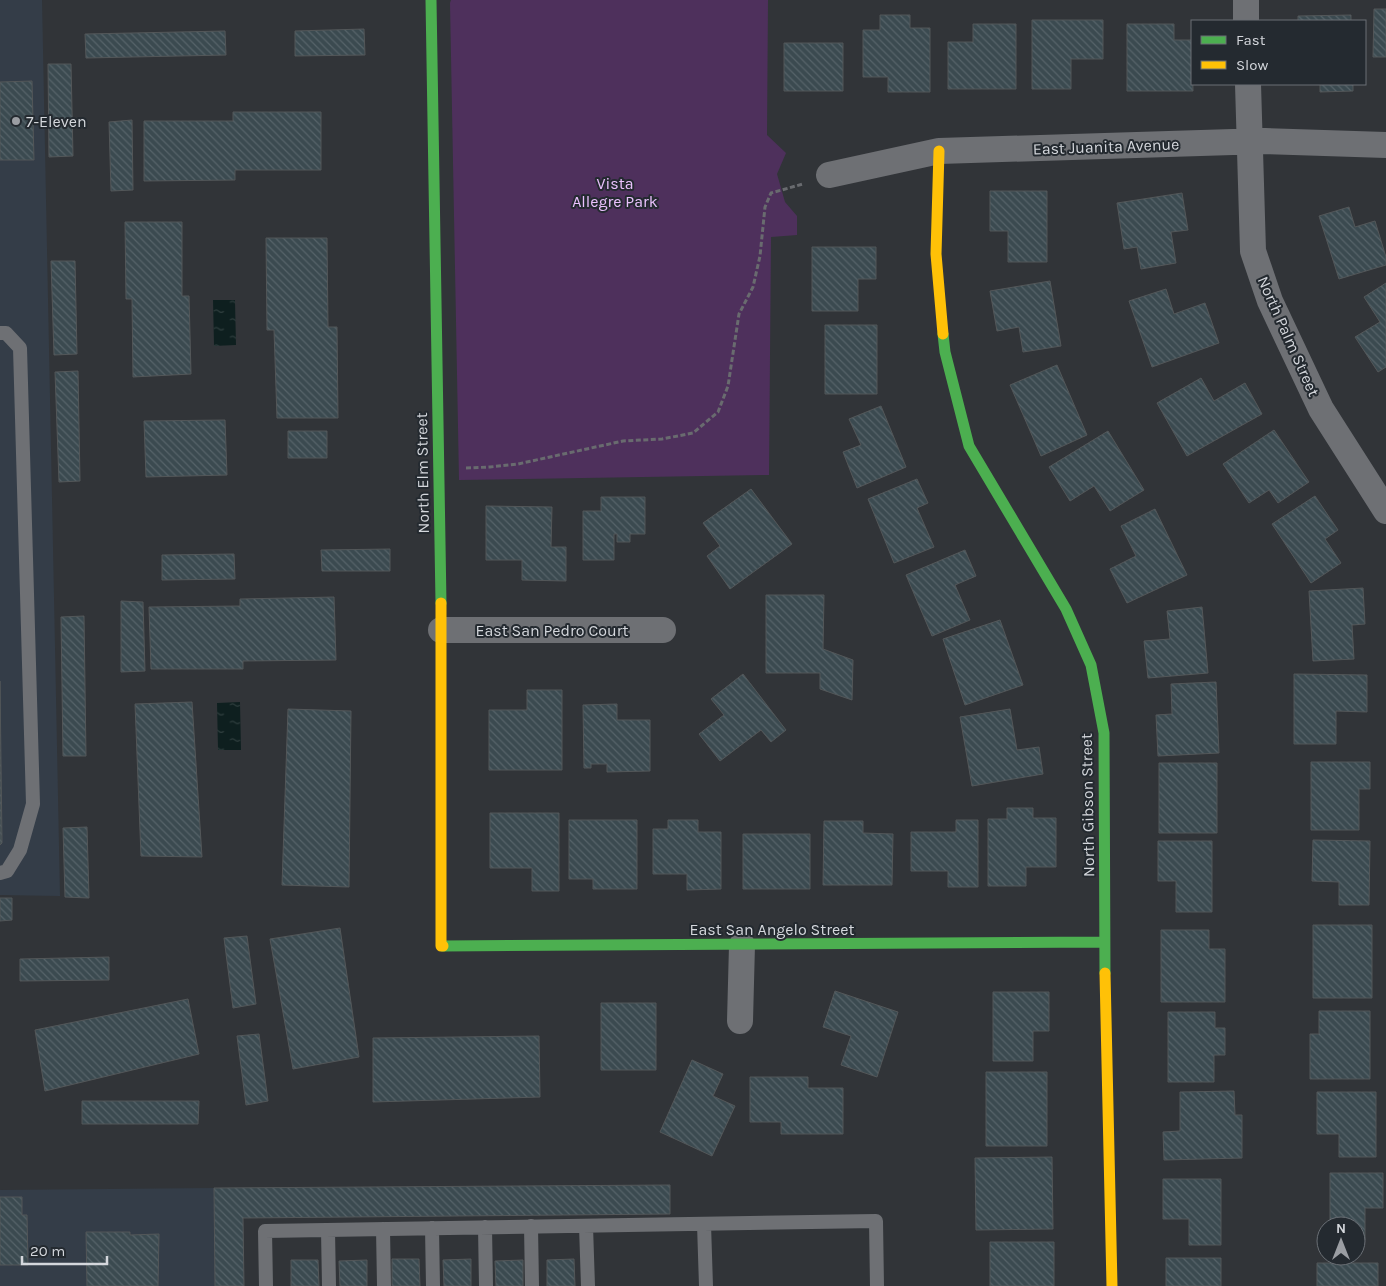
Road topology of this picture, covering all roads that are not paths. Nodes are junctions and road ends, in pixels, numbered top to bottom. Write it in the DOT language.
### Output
graph roads {
  1 [pos="431,0"];
  2 [pos="1246,0"];
  3 [pos="1246,20"];
  4 [pos="1248,85"];
  5 [pos="1250,142"];
  6 [pos="1386,145"];
  7 [pos="939,151"];
  8 [pos="829,174"];
  9 [pos="0,333"];
  10 [pos="1386,511"];
  11 [pos="441,630"];
  12 [pos="663,630"];
  13 [pos="0,873"];
  14 [pos="1104,942"];
  15 [pos="742,945"];
  16 [pos="441,946"];
  17 [pos="740,1021"];
  18 [pos="704,1224"];
  19 [pos="531,1226"];
  20 [pos="586,1226"];
  21 [pos="486,1227"];
  22 [pos="432,1228"];
  23 [pos="383,1229"];
  24 [pos="328,1230"];
  25 [pos="266,1286"];
  26 [pos="329,1286"];
  27 [pos="384,1286"];
  28 [pos="433,1286"];
  29 [pos="486,1286"];
  30 [pos="532,1286"];
  31 [pos="588,1286"];
  32 [pos="706,1286"];
  33 [pos="877,1286"];
  34 [pos="1112,1286"];
  1 -- 11 [label="street, North Elm Street"];
  2 -- 3 [label="street"];
  4 -- 5 [label="street, North Palm Street"];
  5 -- 6 [label="street, East Juanita Avenue"];
  5 -- 7 [label="street, East Juanita Avenue"];
  5 -- 10 [label="street, North Palm Street"];
  7 -- 8 [label="street, East Juanita Avenue"];
  7 -- 14 [label="street, North Gibson Street"];
  9 -- 13 [label="lane"];
  11 -- 12 [label="street, East San Pedro Court"];
  11 -- 16 [label="street, North Elm Street"];
  14 -- 15 [label="street, East San Angelo Street"];
  14 -- 34 [label="street, North Gibson Street"];
  15 -- 16 [label="street, East San Angelo Street"];
  15 -- 17 [label="street"];
  18 -- 20 [label="lane"];
  18 -- 32 [label="lane"];
  18 -- 33 [label="lane"];
  19 -- 20 [label="lane"];
  19 -- 21 [label="lane"];
  19 -- 30 [label="lane"];
  20 -- 31 [label="lane"];
  21 -- 22 [label="lane"];
  21 -- 29 [label="lane"];
  22 -- 23 [label="lane"];
  22 -- 28 [label="lane"];
  23 -- 24 [label="lane"];
  23 -- 27 [label="lane"];
  24 -- 25 [label="lane"];
  24 -- 26 [label="lane"];
}
